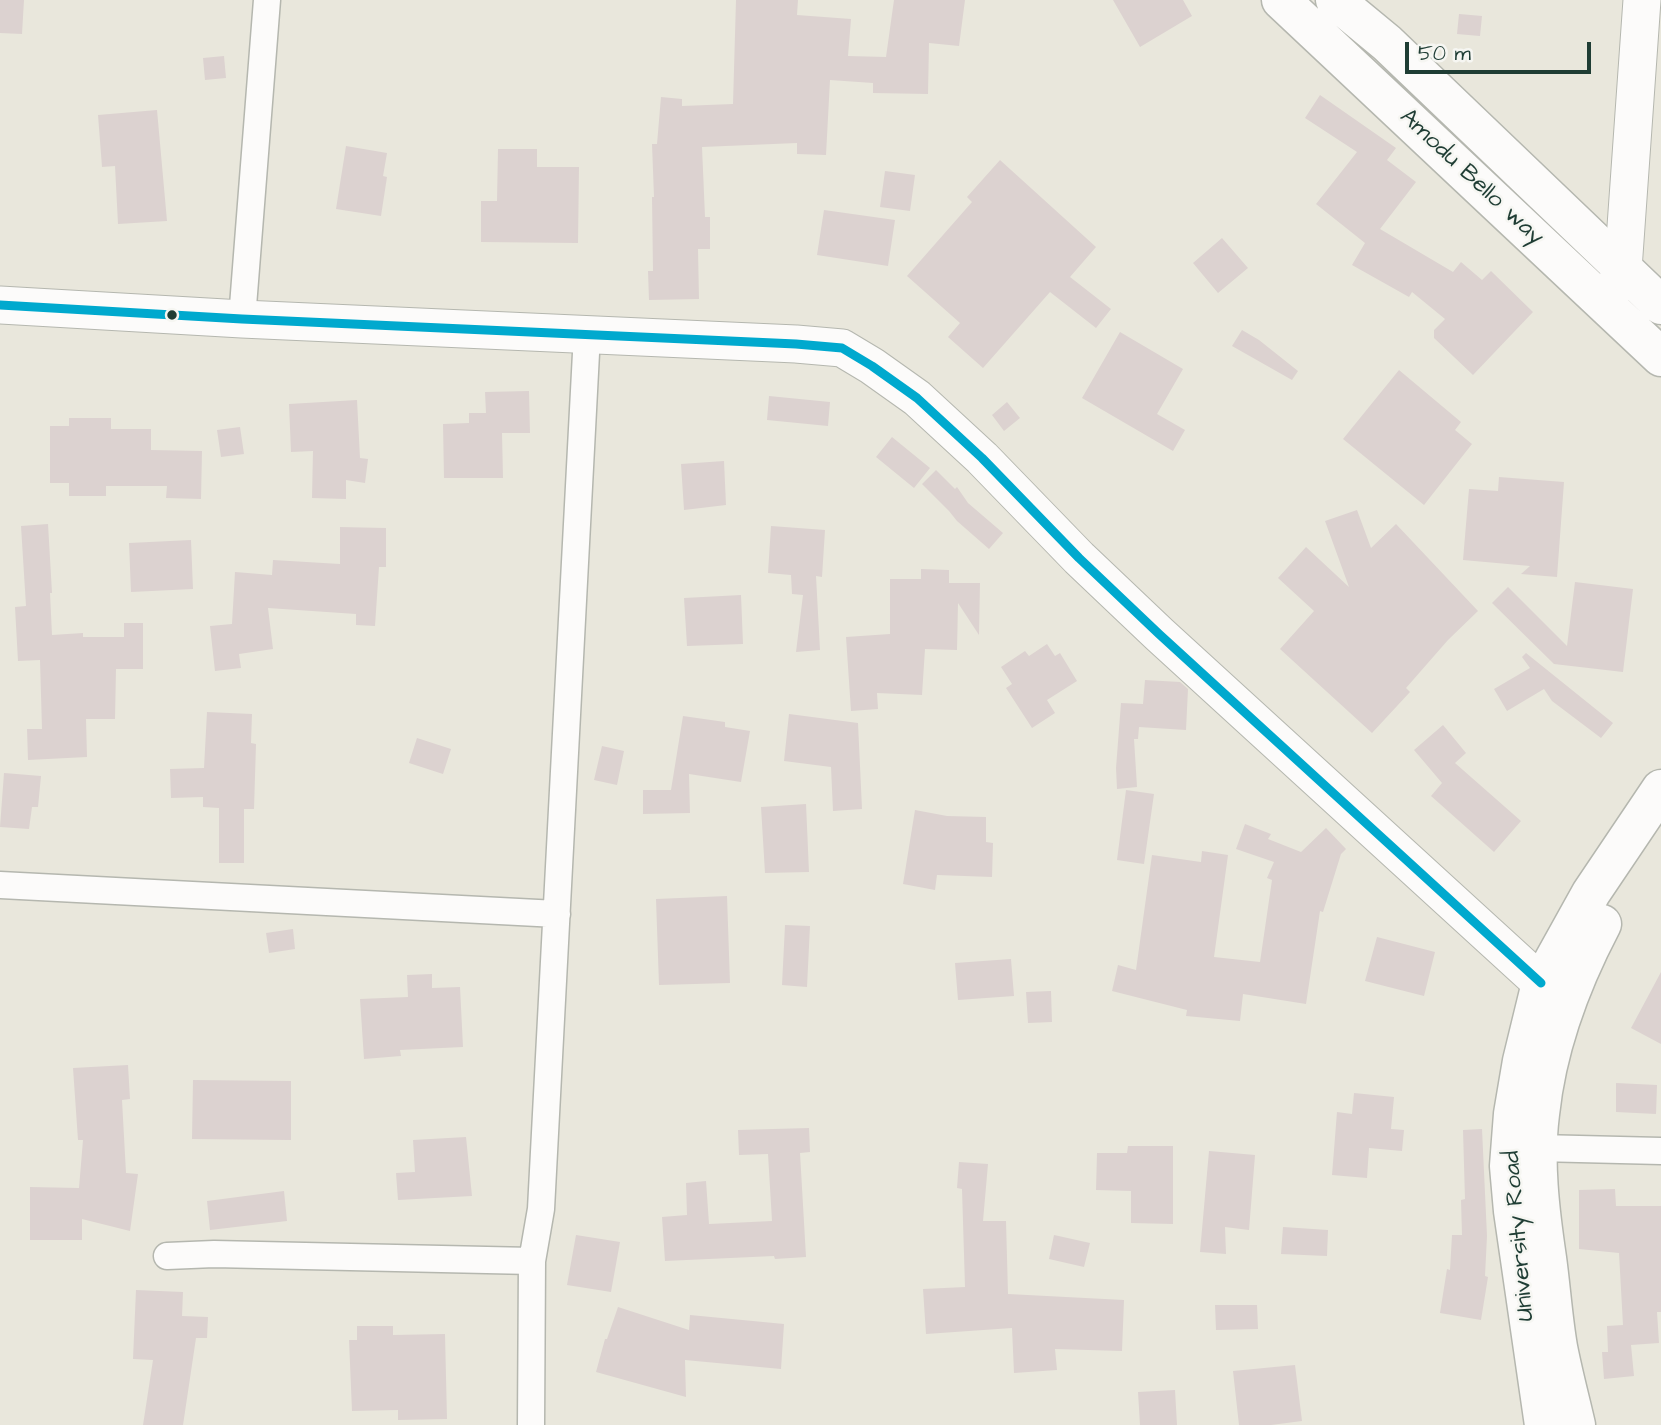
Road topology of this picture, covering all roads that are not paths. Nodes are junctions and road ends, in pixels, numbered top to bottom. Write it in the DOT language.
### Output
graph roads {
  1 [pos="267,0"];
  2 [pos="1281,0"];
  3 [pos="1335,0"];
  4 [pos="1642,0"];
  5 [pos="1623,269"];
  6 [pos="0,305"];
  7 [pos="1606,305"];
  8 [pos="1661,305"];
  9 [pos="242,319"];
  10 [pos="587,334"];
  11 [pos="1661,357"];
  12 [pos="1661,789"];
  13 [pos="1661,836"];
  14 [pos="0,885"];
  15 [pos="557,914"];
  16 [pos="1541,983"];
  17 [pos="1538,1147"];
  18 [pos="1661,1151"];
  19 [pos="167,1256"];
  20 [pos="532,1261"];
  21 [pos="531,1425"];
  22 [pos="1544,1425"];
  23 [pos="1576,1425"];
  1 -- 9 [label="street"];
  2 -- 7 [label="main road, Amodu Bello way"];
  3 -- 5 [label="main road, Amodu Bello way"];
  4 -- 5 [label="street"];
  5 -- 7 [label="street"];
  5 -- 8 [label="main road, Amodu Bello way"];
  6 -- 9 [label="street"];
  7 -- 11 [label="main road, Amodu Bello way"];
  9 -- 10 [label="street"];
  10 -- 15 [label="street"];
  10 -- 16 [label="street"];
  12 -- 16 [label="main road, University Road"];
  13 -- 17 [label="main road, University Road"];
  14 -- 15 [label="street"];
  15 -- 20 [label="street"];
  16 -- 22 [label="main road, University Road"];
  17 -- 18 [label="street"];
  17 -- 23 [label="main road, University Road"];
  19 -- 20 [label="street"];
  20 -- 21 [label="street"];
}
